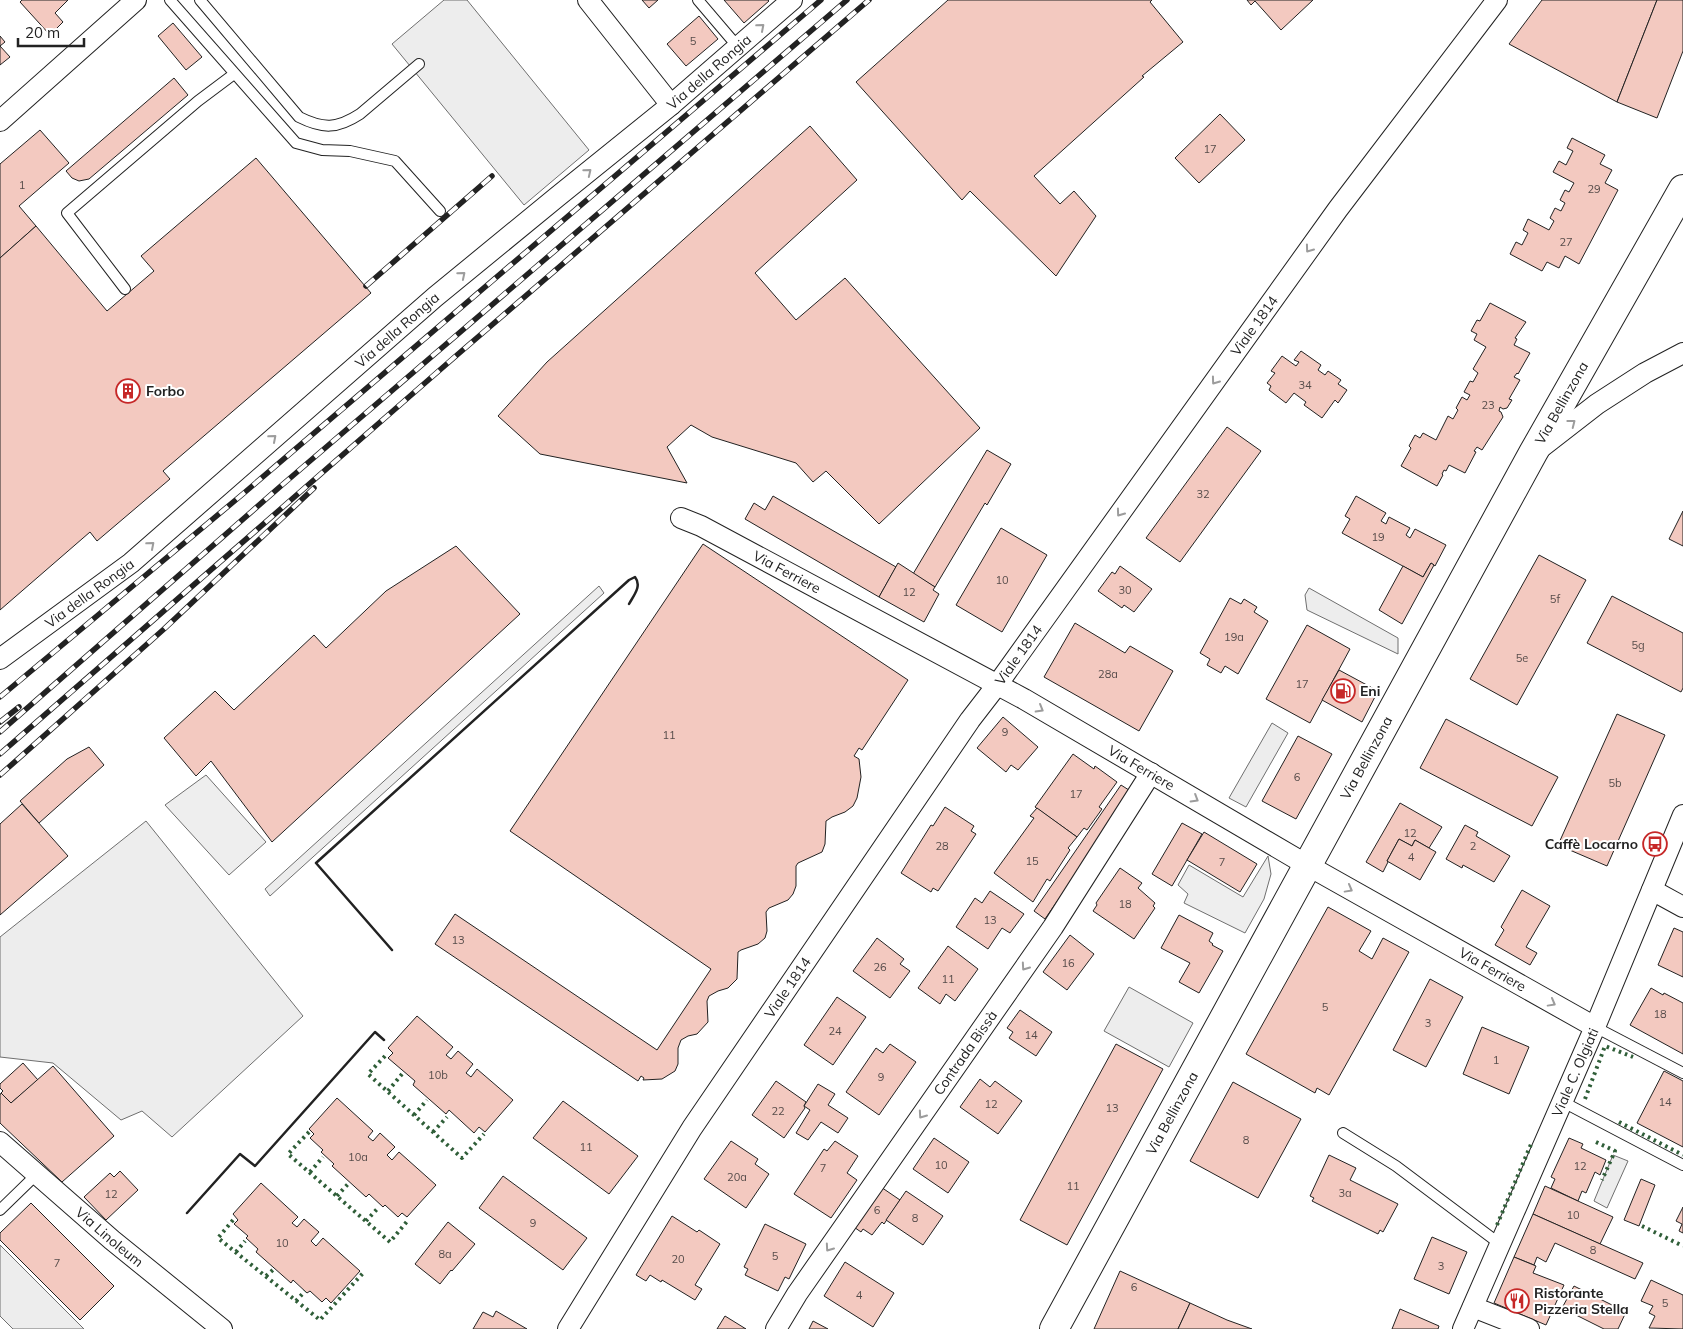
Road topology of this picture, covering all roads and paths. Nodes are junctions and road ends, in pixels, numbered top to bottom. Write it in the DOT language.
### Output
graph roads {
  1 [pos="136,0"];
  2 [pos="170,0"];
  3 [pos="200,0"];
  4 [pos="588,0"];
  5 [pos="698,0"];
  6 [pos="792,0"];
  7 [pos="1497,0"];
  8 [pos="738,47"];
  9 [pos="419,64"];
  10 [pos="234,74"];
  11 [pos="671,105"];
  12 [pos="0,121"];
  13 [pos="1683,189"];
  14 [pos="440,211"];
  15 [pos="124,289"];
  16 [pos="1683,353"];
  17 [pos="1533,453"];
  18 [pos="681,518"];
  19 [pos="0,659"];
  20 [pos="997,685"];
  21 [pos="1151,774"];
  22 [pos="1683,815"];
  23 [pos="1307,865"];
  24 [pos="1652,890"];
  25 [pos="1683,907"];
  26 [pos="1595,1027"];
  27 [pos="1683,1073"];
  28 [pos="1563,1102"];
  29 [pos="1343,1133"];
  30 [pos="0,1142"];
  31 [pos="1683,1165"];
  32 [pos="37,1174"];
  33 [pos="0,1210"];
  34 [pos="1500,1244"];
  35 [pos="1473,1307"];
  36 [pos="222,1329"];
  37 [pos="568,1329"];
  38 [pos="776,1329"];
  39 [pos="1054,1329"];
  40 [pos="1463,1329"];
  41 [pos="1529,1329"];
  1 -- 12 [label="street"];
  2 -- 10 [label="lane"];
  3 -- 9 [label="lane"];
  4 -- 11 [label="street"];
  5 -- 8 [label="lane"];
  8 -- 6 [label="street, Via della Rongia, one-way"];
  7 -- 20 [label="street, Viale 1814, one-way"];
  8 -- 11 [label="street, Via della Rongia"];
  10 -- 14 [label="lane"];
  10 -- 15 [label="lane"];
  19 -- 11 [label="street, Via della Rongia, one-way"];
  13 -- 17 [label="main road, Via Bellinzona"];
  17 -- 16 [label="street, one-way"];
  17 -- 23 [label="main road, Via Bellinzona"];
  18 -- 20 [label="street, Via Ferriere"];
  20 -- 21 [label="street, Via Ferriere, one-way"];
  20 -- 37 [label="street, Viale 1814"];
  21 -- 23 [label="street, Via Ferriere, one-way"];
  21 -- 38 [label="street, Contrada Bissà, one-way"];
  22 -- 24 [label="street, Viale C. Olgiati"];
  23 -- 26 [label="street, Via Ferriere, one-way"];
  23 -- 39 [label="main road, Via Bellinzona"];
  24 -- 25 [label="street"];
  24 -- 26 [label="street, Viale C. Olgiati"];
  26 -- 27 [label="lane"];
  26 -- 28 [label="street, Viale C. Olgiati"];
  28 -- 31 [label="lane"];
  28 -- 34 [label="street, Viale C. Olgiati"];
  29 -- 34 [label="lane"];
  30 -- 32 [label="street, Via Linoleum"];
  32 -- 33 [label="lane"];
  32 -- 36 [label="street, Via Linoleum"];
  34 -- 35 [label="street, Viale C. Olgiati"];
  35 -- 40 [label="street, Viale C. Olgiati"];
  35 -- 41 [label="street"];
}
